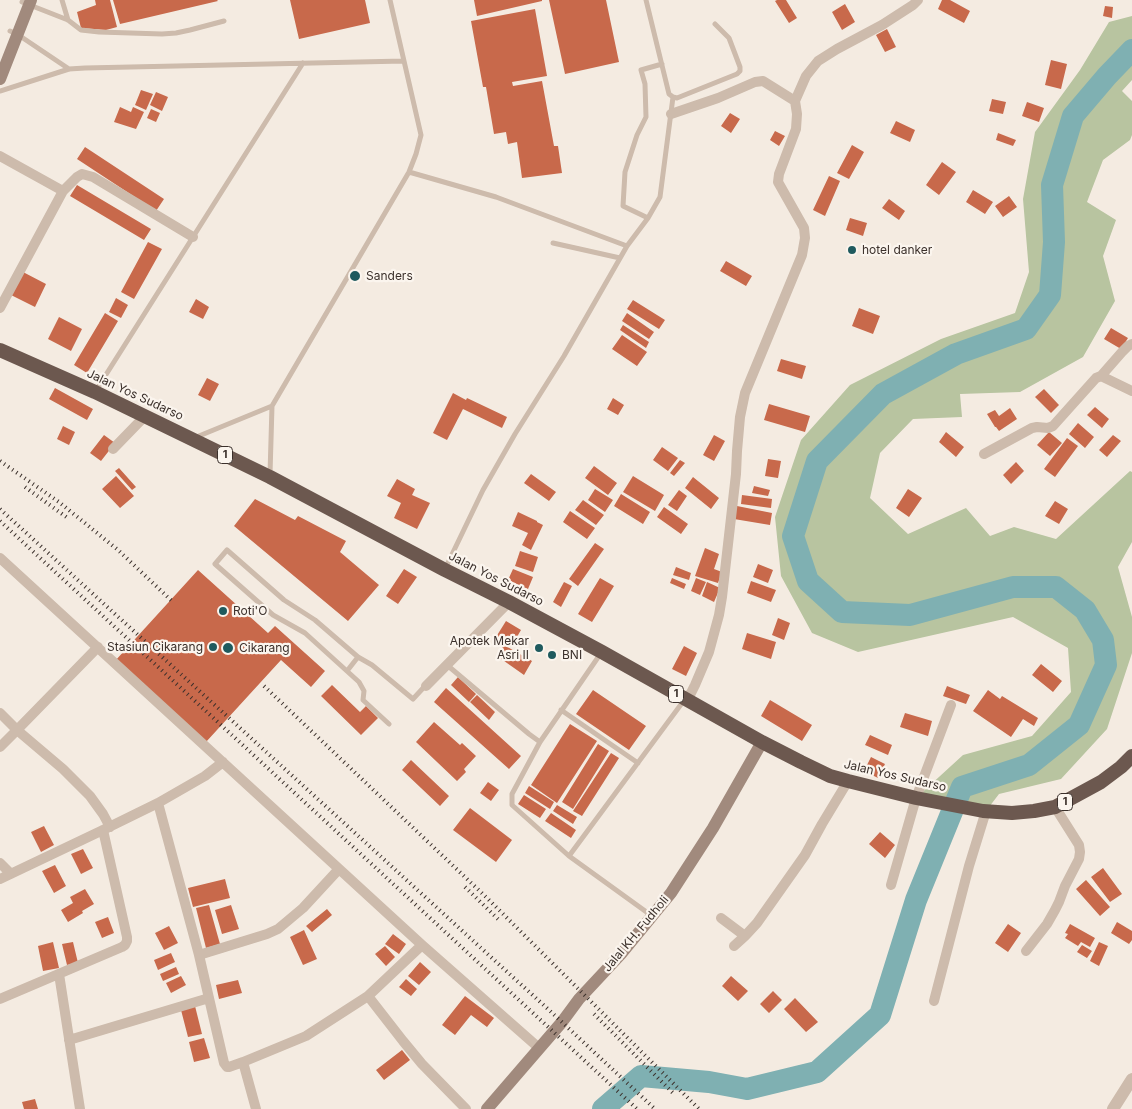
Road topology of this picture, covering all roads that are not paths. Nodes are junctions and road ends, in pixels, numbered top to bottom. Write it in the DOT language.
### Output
graph roads {
  1 [pos="62,0"];
  2 [pos="390,0"];
  3 [pos="646,0"];
  4 [pos="918,0"];
  5 [pos="26,2"];
  6 [pos="68,20"];
  7 [pos="224,20"];
  8 [pos="715,24"];
  9 [pos="14,32"];
  10 [pos="0,57"];
  11 [pos="404,61"];
  12 [pos="303,63"];
  13 [pos="662,64"];
  14 [pos="69,69"];
  15 [pos="0,79"];
  16 [pos="0,91"];
  17 [pos="673,98"];
  18 [pos="796,101"];
  19 [pos="671,114"];
  20 [pos="0,156"];
  21 [pos="409,172"];
  22 [pos="63,191"];
  23 [pos="648,218"];
  24 [pos="193,237"];
  25 [pos="553,243"];
  26 [pos="627,246"];
  27 [pos="620,258"];
  28 [pos="0,308"];
  29 [pos="1132,344"];
  30 [pos="0,350"];
  31 [pos="1101,376"];
  32 [pos="1132,391"];
  33 [pos="95,392"];
  34 [pos="272,406"];
  35 [pos="145,416"];
  36 [pos="192,438"];
  37 [pos="113,449"];
  38 [pos="984,454"];
  39 [pos="270,477"];
  40 [pos="0,559"];
  41 [pos="444,570"];
  42 [pos="509,602"];
  43 [pos="98,647"];
  44 [pos="602,652"];
  45 [pos="358,658"];
  46 [pos="446,665"];
  47 [pos="347,671"];
  48 [pos="426,686"];
  49 [pos="685,698"];
  50 [pos="950,705"];
  51 [pos="562,710"];
  52 [pos="0,713"];
  53 [pos="389,724"];
  54 [pos="18,730"];
  55 [pos="540,742"];
  56 [pos="762,742"];
  57 [pos="0,747"];
  58 [pos="1132,756"];
  59 [pos="222,762"];
  60 [pos="638,763"];
  61 [pos="848,781"];
  62 [pos="918,798"];
  63 [pos="158,802"];
  64 [pos="1055,807"];
  65 [pos="984,811"];
  66 [pos="107,828"];
  67 [pos="569,856"];
  68 [pos="0,863"];
  69 [pos="339,869"];
  70 [pos="11,874"];
  71 [pos="0,879"];
  72 [pos="891,886"];
  73 [pos="652,916"];
  74 [pos="720,918"];
  75 [pos="745,936"];
  76 [pos="422,945"];
  77 [pos="734,946"];
  78 [pos="1026,951"];
  79 [pos="199,955"];
  80 [pos="59,974"];
  81 [pos="368,996"];
  82 [pos="209,998"];
  83 [pos="0,999"];
  84 [pos="934,1001"];
  85 [pos="69,1040"];
  86 [pos="539,1048"];
  87 [pos="243,1062"];
  88 [pos="1132,1079"];
  89 [pos="80,1109"];
  90 [pos="256,1109"];
  91 [pos="466,1109"];
  92 [pos="487,1109"];
  93 [pos="1112,1109"];
  1 -- 6 [label="lane"];
  2 -- 11 [label="lane"];
  3 -- 13 [label="lane"];
  4 -- 18 [label="street"];
  5 -- 6 [label="lane"];
  5 -- 9 [label="main road"];
  6 -- 7 [label="lane"];
  8 -- 17 [label="lane"];
  9 -- 10 [label="main road"];
  9 -- 14 [label="lane"];
  9 -- 15 [label="main road"];
  11 -- 12 [label="lane"];
  11 -- 21 [label="lane"];
  12 -- 14 [label="lane"];
  12 -- 24 [label="lane"];
  13 -- 17 [label="lane"];
  13 -- 23 [label="lane"];
  14 -- 16 [label="lane"];
  17 -- 19 [label="lane"];
  18 -- 19 [label="street"];
  18 -- 49 [label="street"];
  19 -- 23 [label="lane"];
  20 -- 22 [label="street"];
  21 -- 26 [label="lane"];
  21 -- 34 [label="lane"];
  22 -- 24 [label="street"];
  22 -- 28 [label="street"];
  23 -- 26 [label="lane"];
  24 -- 33 [label="lane"];
  25 -- 27 [label="lane"];
  26 -- 27 [label="lane"];
  27 -- 41 [label="lane"];
  29 -- 31 [label="street"];
  30 -- 33 [label="highway, Jalan Yos Sudarso / 1"];
  31 -- 32 [label="street"];
  31 -- 38 [label="street"];
  33 -- 35 [label="highway, Jalan Yos Sudarso / 1"];
  34 -- 36 [label="lane"];
  34 -- 39 [label="lane"];
  35 -- 36 [label="highway, Jalan Yos Sudarso / 1"];
  35 -- 37 [label="street"];
  36 -- 39 [label="highway, Jalan Yos Sudarso / 1"];
  39 -- 41 [label="highway, Jalan Yos Sudarso / 1"];
  40 -- 43 [label="street"];
  41 -- 42 [label="highway, Jalan Yos Sudarso / 1"];
  42 -- 44 [label="highway, Jalan Yos Sudarso / 1"];
  42 -- 46 [label="street"];
  43 -- 54 [label="street"];
  43 -- 59 [label="street"];
  44 -- 49 [label="highway, Jalan Yos Sudarso / 1"];
  44 -- 51 [label="lane"];
  45 -- 47 [label="lane"];
  45 -- 47 [label="lane"];
  45 -- 48 [label="lane"];
  46 -- 48 [label="street"];
  46 -- 55 [label="lane"];
  47 -- 53 [label="lane"];
  49 -- 56 [label="highway, Jalan Yos Sudarso / 1"];
  49 -- 60 [label="lane"];
  50 -- 62 [label="street"];
  51 -- 55 [label="lane"];
  51 -- 60 [label="lane"];
  52 -- 54 [label="street"];
  54 -- 57 [label="street"];
  54 -- 66 [label="street"];
  55 -- 67 [label="lane"];
  56 -- 61 [label="highway, Jalan Yos Sudarso / 1"];
  56 -- 73 [label="main road, Jalal KH. Fudholi"];
  58 -- 64 [label="highway, 1"];
  59 -- 63 [label="street"];
  59 -- 69 [label="street"];
  60 -- 67 [label="lane"];
  61 -- 62 [label="highway, Jalan Yos Sudarso / 1"];
  61 -- 75 [label="street"];
  62 -- 65 [label="highway, Jalan Yos Sudarso / 1"];
  62 -- 72 [label="street"];
  63 -- 66 [label="street"];
  63 -- 79 [label="street"];
  64 -- 65 [label="highway, 1"];
  64 -- 78 [label="street"];
  65 -- 84 [label="street"];
  66 -- 70 [label="street"];
  66 -- 80 [label="street"];
  67 -- 73 [label="lane"];
  68 -- 70 [label="street"];
  69 -- 76 [label="street"];
  69 -- 79 [label="street"];
  70 -- 71 [label="street"];
  73 -- 86 [label="main road, Jalal KH. Fudholi"];
  74 -- 75 [label="street"];
  75 -- 77 [label="street"];
  76 -- 81 [label="street"];
  76 -- 86 [label="street"];
  79 -- 82 [label="street"];
  80 -- 83 [label="street"];
  80 -- 85 [label="street"];
  81 -- 87 [label="street"];
  81 -- 91 [label="street"];
  82 -- 85 [label="street"];
  82 -- 87 [label="street"];
  85 -- 89 [label="street"];
  86 -- 92 [label="main road, Jalal KH. Fudholi"];
  87 -- 90 [label="street"];
  88 -- 93 [label="street"];
}
